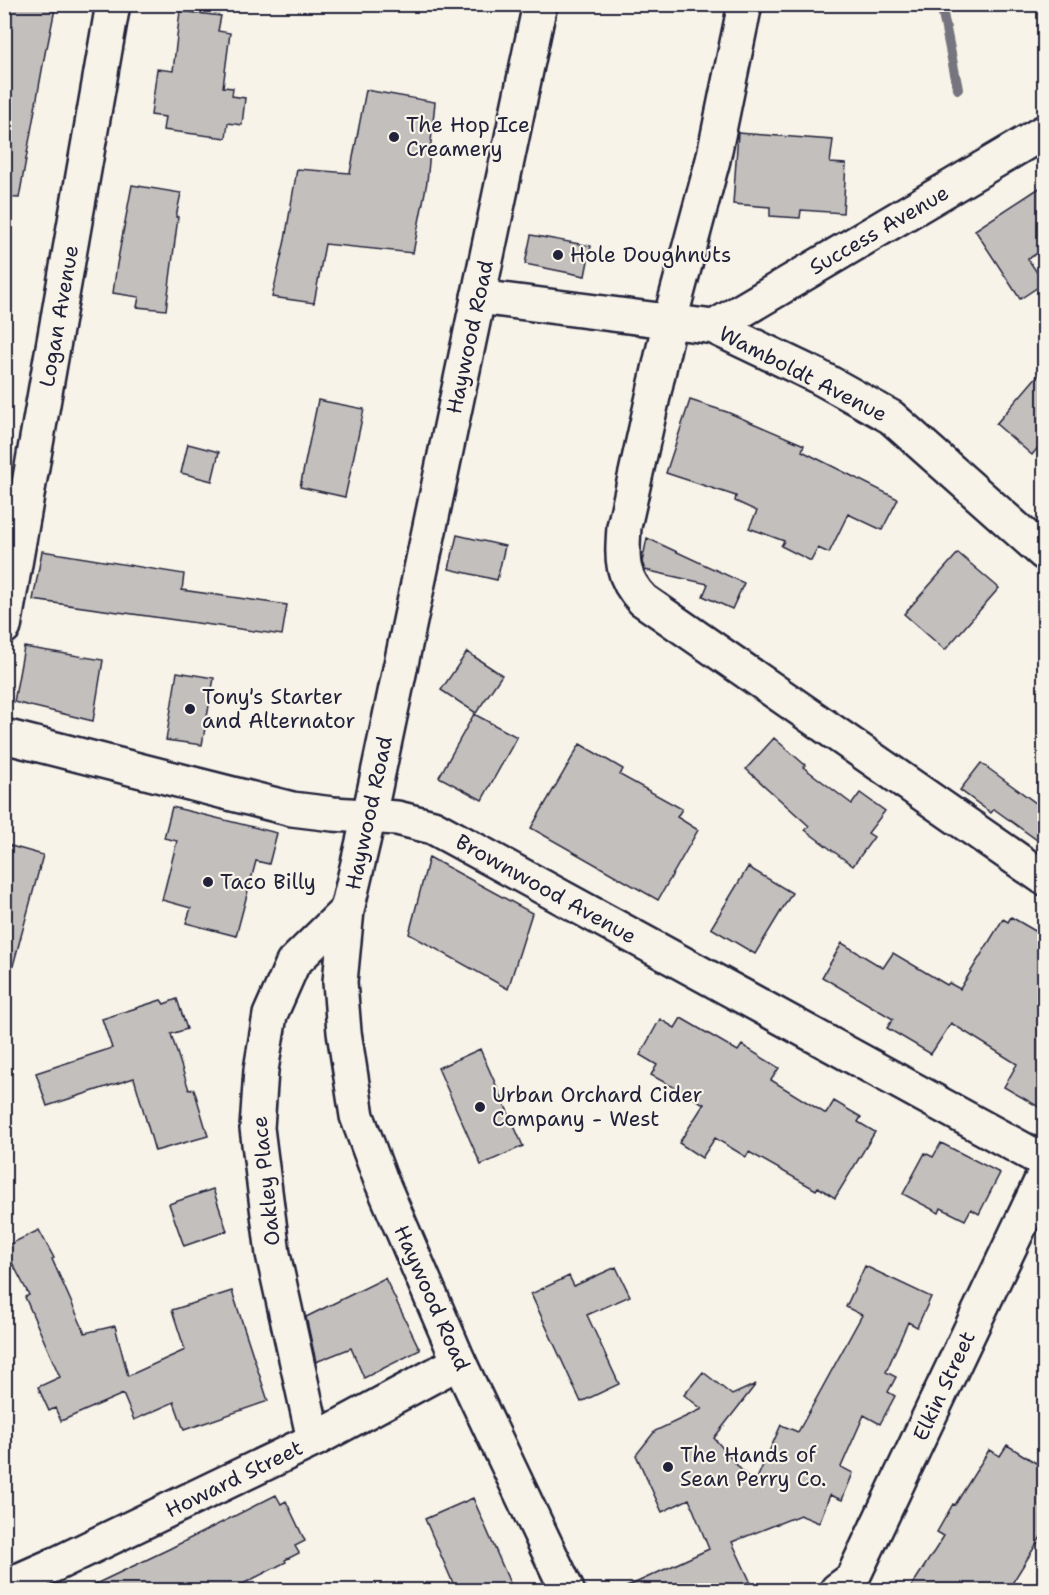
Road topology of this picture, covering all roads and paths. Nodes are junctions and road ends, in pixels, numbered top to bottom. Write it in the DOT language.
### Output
graph roads {
  1 [pos="113,4"];
  2 [pos="540,4"];
  3 [pos="745,4"];
  4 [pos="1044,132"];
  5 [pos="478,297"];
  6 [pos="670,320"];
  7 [pos="714,327"];
  8 [pos="1044,553"];
  9 [pos="4,627"];
  10 [pos="4,736"];
  11 [pos="369,816"];
  12 [pos="1044,878"];
  13 [pos="347,910"];
  14 [pos="1044,1161"];
  15 [pos="1044,1176"];
  16 [pos="459,1362"];
  17 [pos="314,1440"];
  18 [pos="4,1587"];
  19 [pos="567,1590"];
  20 [pos="837,1590"];
  1 -- 9 [label="street, Logan Avenue"];
  2 -- 5 [label="street, Haywood Road"];
  3 -- 6 [label="street"];
  4 -- 7 [label="street, Success Avenue"];
  5 -- 6 [label="street, Wamboldt Avenue"];
  5 -- 11 [label="street, Haywood Road"];
  6 -- 7 [label="street, Wamboldt Avenue"];
  6 -- 12 [label="street"];
  7 -- 8 [label="street, Wamboldt Avenue"];
  10 -- 11 [label="street, Brownwood Avenue"];
  11 -- 13 [label="street, Haywood Road"];
  11 -- 14 [label="street, Brownwood Avenue"];
  13 -- 16 [label="street, Haywood Road"];
  13 -- 17 [label="street, Oakley Place"];
  15 -- 20 [label="street, Elkin Street"];
  16 -- 17 [label="street, Howard Street"];
  16 -- 19 [label="street, Haywood Road"];
  17 -- 18 [label="street, Howard Street"];
}
